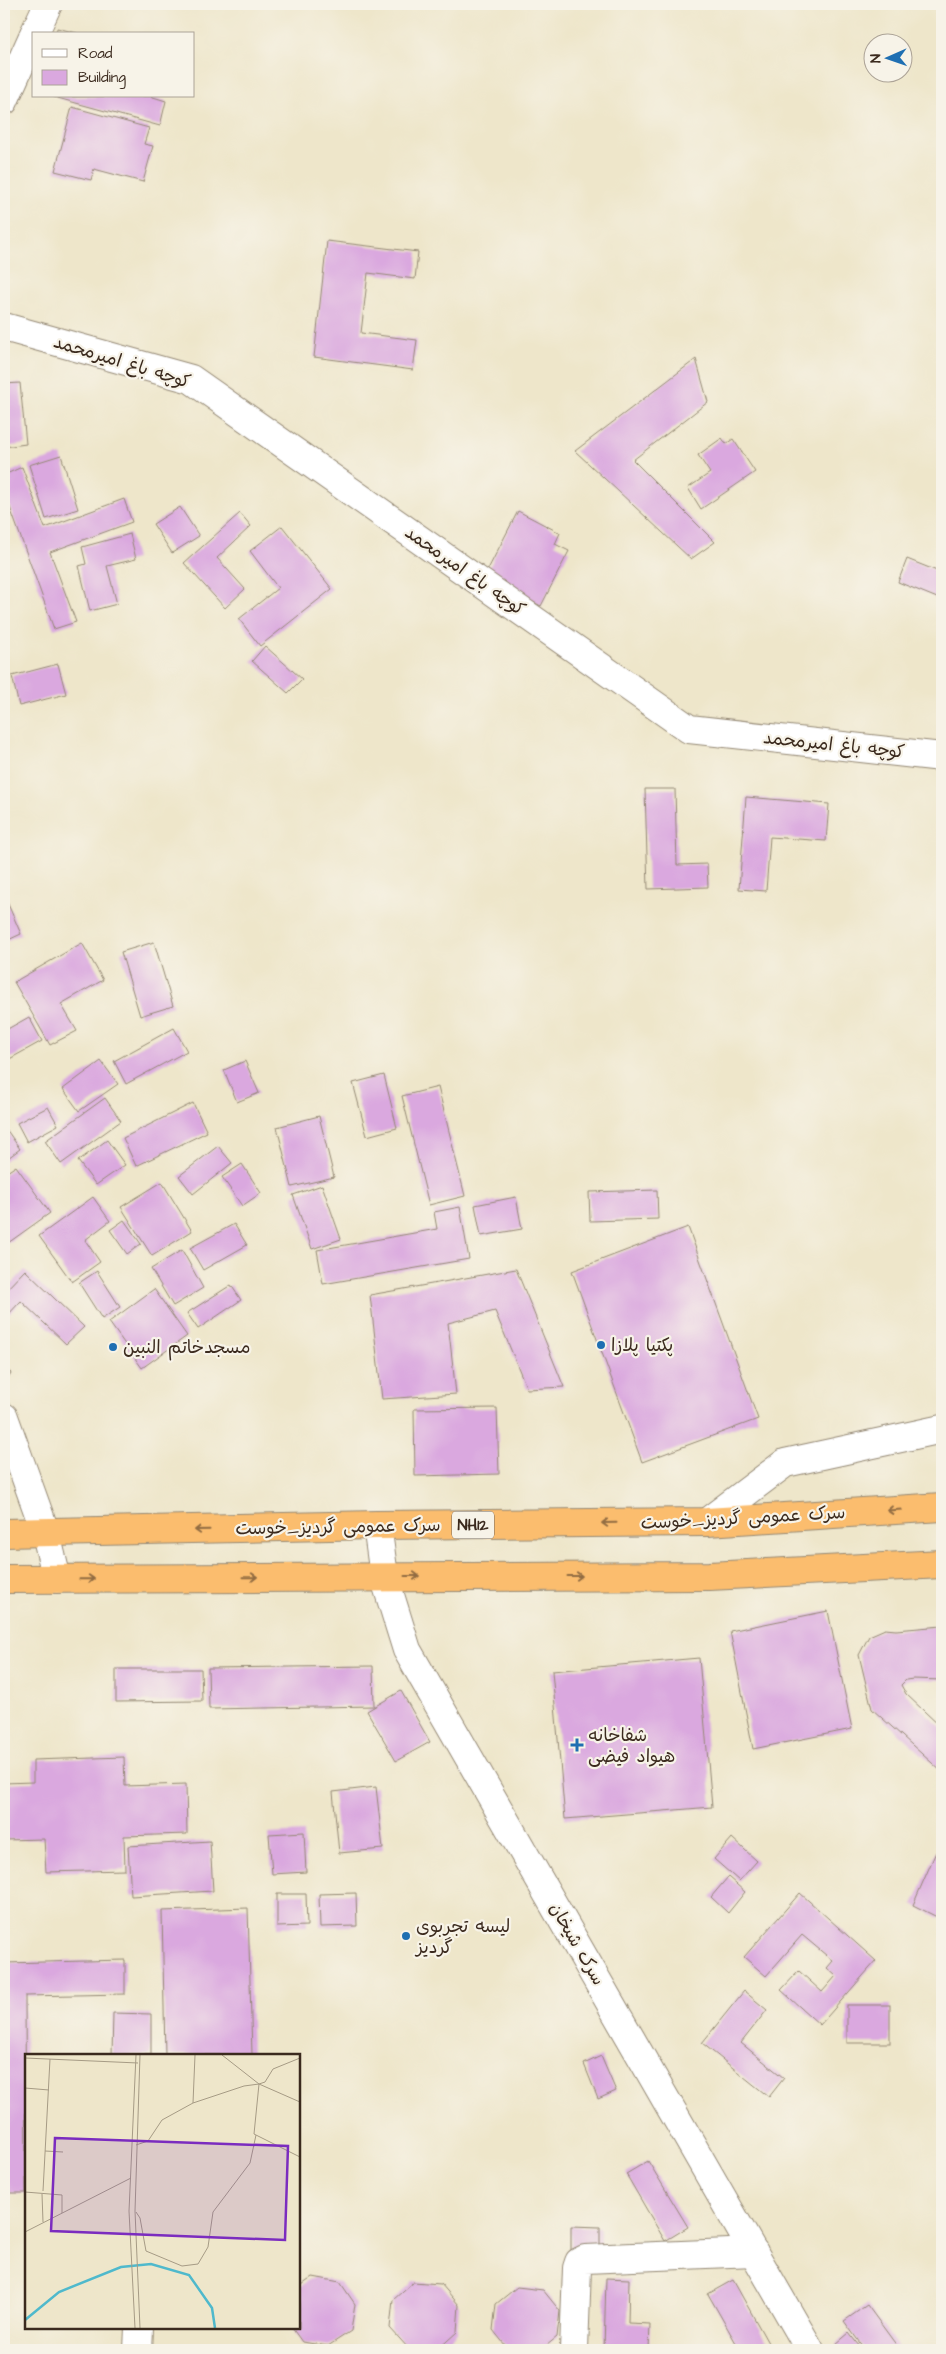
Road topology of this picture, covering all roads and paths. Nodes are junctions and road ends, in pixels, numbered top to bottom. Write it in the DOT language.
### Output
graph roads {
  1 [pos="48,4"];
  2 [pos="35,32"];
  3 [pos="32,38"];
  4 [pos="4,101"];
  5 [pos="4,327"];
  6 [pos="942,757"];
  7 [pos="4,1417"];
  8 [pos="942,1429"];
  9 [pos="942,1507"];
  10 [pos="707,1522"];
  11 [pos="377,1526"];
  12 [pos="4,1533"];
  13 [pos="46,1534"];
  14 [pos="942,1564"];
  15 [pos="384,1576"];
  16 [pos="4,1578"];
  17 [pos="57,1579"];
  18 [pos="754,2252"];
  19 [pos="139,2329"];
  20 [pos="138,2350"];
  21 [pos="574,2350"];
  22 [pos="810,2350"];
  1 -- 2 [label="street"];
  3 -- 4 [label="street"];
  5 -- 6 [label="street, کوچه باغ امیرمحمد"];
  7 -- 13 [label="street"];
  8 -- 10 [label="street"];
  9 -- 10 [label="highway, سرک عمومی گردیز_خوست / NH12, one-way"];
  10 -- 11 [label="highway, سرک عمومی گردیز_خوست / NH12, one-way"];
  11 -- 13 [label="highway, سرک عمومی گردیز_خوست / NH12, one-way"];
  11 -- 15 [label="street, سرک شیخان"];
  12 -- 13 [label="highway, سرک عمومی گردیز_خوست / NH12"];
  13 -- 17 [label="street"];
  15 -- 14 [label="highway, one-way"];
  17 -- 15 [label="highway, one-way"];
  15 -- 18 [label="street, سرک شیخان"];
  16 -- 17 [label="highway"];
  18 -- 21 [label="street"];
  18 -- 22 [label="street, سرک شیخان"];
  19 -- 20 [label="street"];
}
